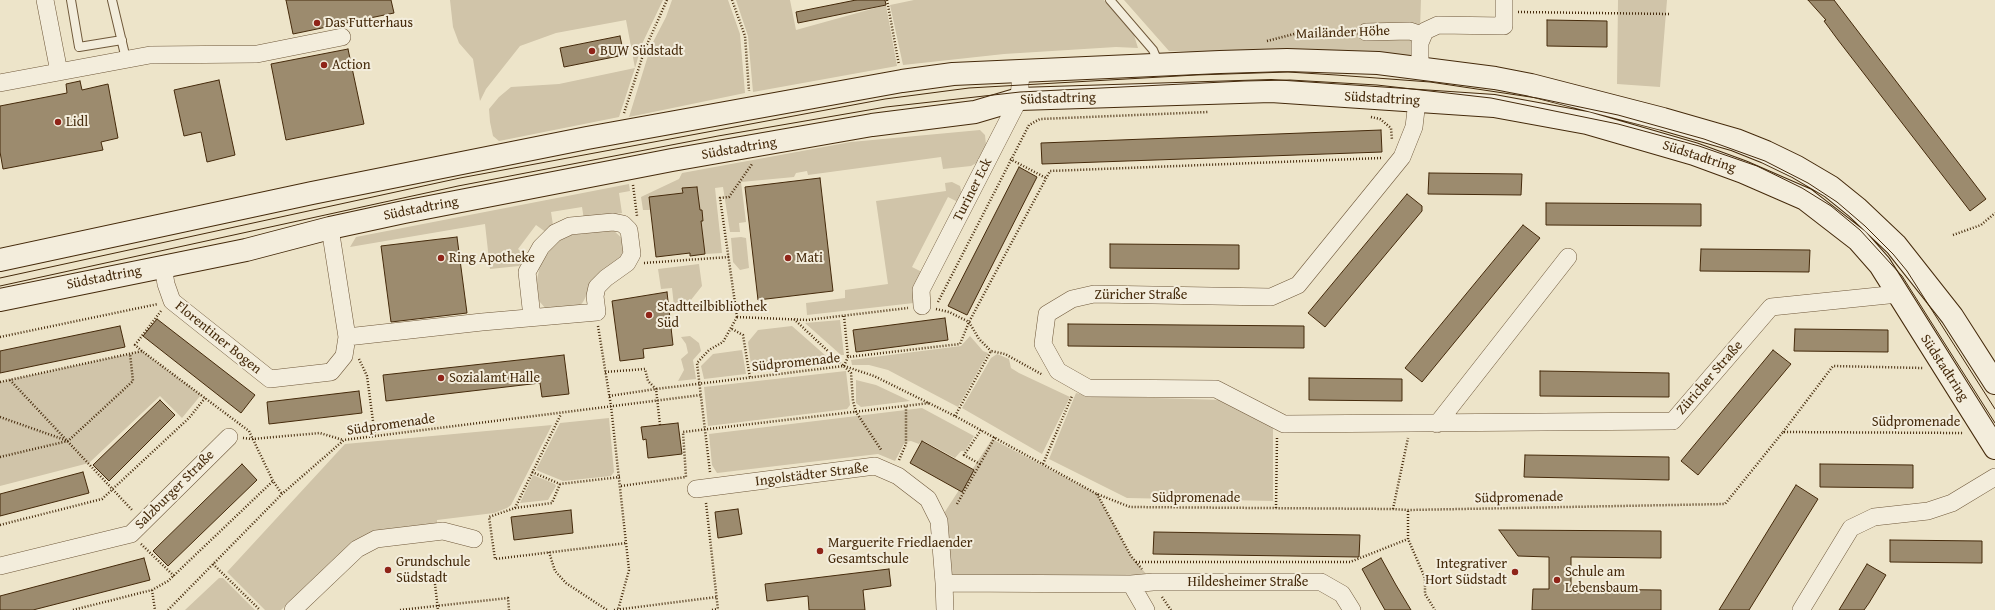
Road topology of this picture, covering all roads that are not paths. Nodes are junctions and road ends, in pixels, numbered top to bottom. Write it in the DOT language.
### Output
graph roads {
  1 [pos="46,0"];
  2 [pos="71,0"];
  3 [pos="112,0"];
  4 [pos="1110,0"];
  5 [pos="1504,6"];
  6 [pos="1366,32"];
  7 [pos="1422,36"];
  8 [pos="342,37"];
  9 [pos="122,40"];
  10 [pos="126,59"];
  11 [pos="1159,65"];
  12 [pos="1420,67"];
  13 [pos="59,72"];
  14 [pos="1021,72"];
  15 [pos="0,83"];
  16 [pos="1019,99"];
  17 [pos="1417,101"];
  18 [pos="330,228"];
  19 [pos="1568,257"];
  20 [pos="0,260"];
  21 [pos="163,266"];
  22 [pos="1898,294"];
  23 [pos="0,300"];
  24 [pos="928,308"];
  25 [pos="532,317"];
  26 [pos="347,337"];
  27 [pos="1995,383"];
  28 [pos="1437,424"];
  29 [pos="229,437"];
  30 [pos="1995,448"];
  31 [pos="1995,477"];
  32 [pos="704,484"];
  33 [pos="474,538"];
  34 [pos="0,566"];
  35 [pos="944,583"];
  36 [pos="1131,584"];
  37 [pos="292,610"];
  38 [pos="945,610"];
  39 [pos="1146,610"];
  40 [pos="1352,610"];
  41 [pos="1801,610"];
  1 -- 13 [label="street"];
  2 -- 9 [label="lane"];
  3 -- 9 [label="lane"];
  4 -- 11 [label="lane"];
  5 -- 7 [label="street"];
  6 -- 7 [label="street, Mailänder Höhe"];
  7 -- 12 [label="street"];
  8 -- 10 [label="street"];
  9 -- 10 [label="lane"];
  10 -- 13 [label="street"];
  11 -- 12 [label="street, Südstadtring"];
  11 -- 14 [label="street, Südstadtring"];
  12 -- 27 [label="street, Südstadtring"];
  13 -- 15 [label="street"];
  14 -- 16 [label="street, Turiner Eck"];
  14 -- 20 [label="street, Südstadtring"];
  16 -- 17 [label="street, Südstadtring"];
  16 -- 18 [label="street, Südstadtring"];
  16 -- 24 [label="street, Turiner Eck"];
  17 -- 22 [label="street, Südstadtring"];
  17 -- 28 [label="street, Züricher Straße"];
  18 -- 21 [label="street, Südstadtring"];
  18 -- 26 [label="street, Florentiner Bogen"];
  19 -- 28 [label="street"];
  21 -- 23 [label="street, Südstadtring"];
  21 -- 26 [label="street, Florentiner Bogen"];
  22 -- 28 [label="street, Züricher Straße"];
  22 -- 30 [label="street, Südstadtring"];
  25 -- 25 [label="street"];
  25 -- 26 [label="street"];
  29 -- 34 [label="street, Salzburger Straße"];
  31 -- 41 [label="street"];
  32 -- 35 [label="street, Ingolstädter Straße"];
  33 -- 37 [label="street"];
  35 -- 36 [label="street"];
  35 -- 38 [label="street, Ingolstädter Straße"];
  36 -- 39 [label="street"];
  36 -- 40 [label="street, Hildesheimer Straße"];
}
